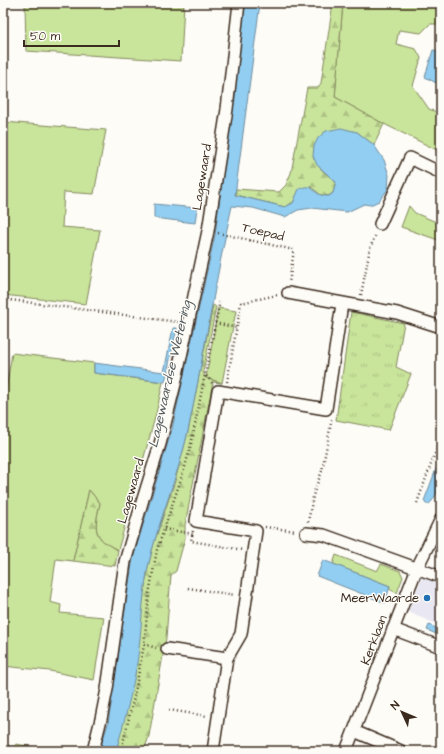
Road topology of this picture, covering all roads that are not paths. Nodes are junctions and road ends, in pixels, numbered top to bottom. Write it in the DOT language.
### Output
graph roads {
  1 [pos="239,3"];
  2 [pos="441,173"];
  3 [pos="380,224"];
  4 [pos="288,293"];
  5 [pos="342,304"];
  6 [pos="441,327"];
  7 [pos="441,519"];
  8 [pos="306,533"];
  9 [pos="417,568"];
  10 [pos="441,577"];
  11 [pos="393,629"];
  12 [pos="441,647"];
  13 [pos="167,649"];
  14 [pos="227,658"];
  15 [pos="354,731"];
  16 [pos="93,751"];
  17 [pos="212,751"];
  18 [pos="346,751"];
  19 [pos="401,751"];
  1 -- 16 [label="street, Lagewaard"];
  2 -- 3 [label="street"];
  4 -- 5 [label="street"];
  5 -- 6 [label="street"];
  5 -- 14 [label="street"];
  7 -- 9 [label="street, Kerklaan"];
  8 -- 9 [label="street"];
  9 -- 10 [label="street"];
  9 -- 11 [label="street, Kerklaan"];
  11 -- 12 [label="street"];
  11 -- 15 [label="street, Kerklaan"];
  13 -- 14 [label="street"];
  14 -- 17 [label="street"];
  15 -- 18 [label="street, Kerklaan"];
  15 -- 19 [label="street"];
}
